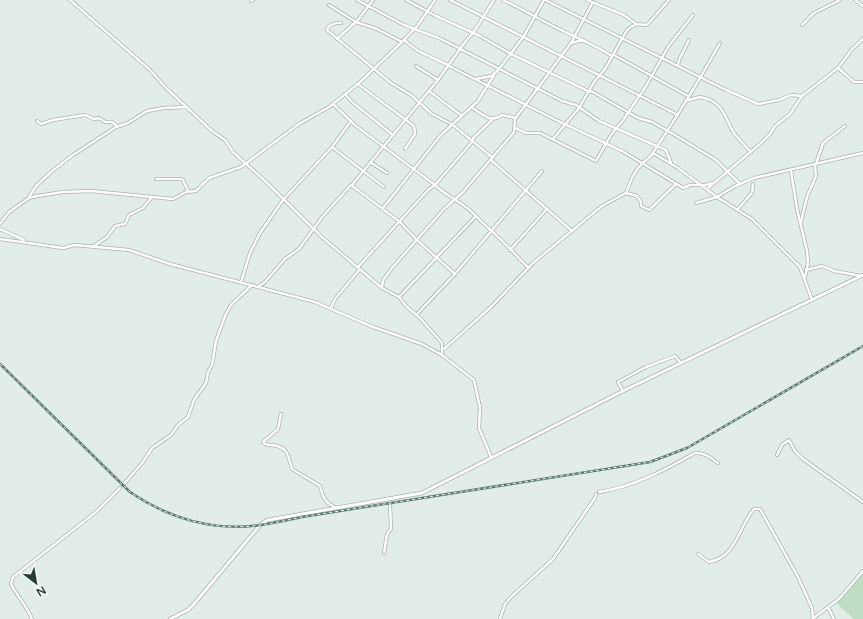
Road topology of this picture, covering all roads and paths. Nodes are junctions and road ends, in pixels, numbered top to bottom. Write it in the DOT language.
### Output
graph roads {
  1 [pos="70,0"];
  2 [pos="357,0"];
  3 [pos="374,0"];
  4 [pos="406,0"];
  5 [pos="435,0"];
  6 [pos="450,0"];
  7 [pos="494,0"];
  8 [pos="503,0"];
  9 [pos="545,0"];
  10 [pos="586,0"];
  11 [pos="669,0"];
  12 [pos="840,0"];
  13 [pos="855,0"];
  14 [pos="593,2"];
  15 [pos="329,5"];
  16 [pos="370,6"];
  17 [pos="863,6"];
  18 [pos="427,11"];
  19 [pos="534,15"];
  20 [pos="693,15"];
  21 [pos="484,17"];
  22 [pos="584,19"];
  23 [pos="356,22"];
  24 [pos="341,23"];
  25 [pos="636,24"];
  26 [pos="802,25"];
  27 [pos="414,29"];
  28 [pos="473,33"];
  29 [pos="524,36"];
  30 [pos="575,36"];
  31 [pos="623,38"];
  32 [pos="337,39"];
  33 [pos="584,39"];
  34 [pos="863,39"];
  35 [pos="689,40"];
  36 [pos="403,41"];
  37 [pos="571,43"];
  38 [pos="720,43"];
  39 [pos="459,49"];
  40 [pos="511,54"];
  41 [pos="613,55"];
  42 [pos="561,56"];
  43 [pos="662,58"];
  44 [pos="678,65"];
  45 [pos="416,66"];
  46 [pos="449,66"];
  47 [pos="838,68"];
  48 [pos="373,69"];
  49 [pos="499,69"];
  50 [pos="550,71"];
  51 [pos="494,75"];
  52 [pos="599,75"];
  53 [pos="651,75"];
  54 [pos="700,77"];
  55 [pos="476,79"];
  56 [pos="438,80"];
  57 [pos="863,82"];
  58 [pos="358,84"];
  59 [pos="488,85"];
  60 [pos="538,88"];
  61 [pos="429,91"];
  62 [pos="590,91"];
  63 [pos="345,94"];
  64 [pos="639,96"];
  65 [pos="688,96"];
  66 [pos="802,96"];
  67 [pos="685,101"];
  68 [pos="419,102"];
  69 [pos="333,104"];
  70 [pos="526,104"];
  71 [pos="187,107"];
  72 [pos="471,107"];
  73 [pos="580,108"];
  74 [pos="628,111"];
  75 [pos="678,115"];
  76 [pos="462,116"];
  77 [pos="516,118"];
  78 [pos="406,119"];
  79 [pos="492,120"];
  80 [pos="37,121"];
  81 [pos="351,121"];
  82 [pos="566,124"];
  83 [pos="453,125"];
  84 [pos="117,126"];
  85 [pos="845,126"];
  86 [pos="514,128"];
  87 [pos="616,128"];
  88 [pos="666,130"];
  89 [pos="393,136"];
  90 [pos="553,139"];
  91 [pos="473,141"];
  92 [pos="606,144"];
  93 [pos="383,146"];
  94 [pos="657,146"];
  95 [pos="332,147"];
  96 [pos="405,149"];
  97 [pos="751,152"];
  98 [pos="653,153"];
  99 [pos="863,153"];
  100 [pos="492,159"];
  101 [pos="370,162"];
  102 [pos="642,163"];
  103 [pos="671,163"];
  104 [pos="246,164"];
  105 [pos="816,165"];
  106 [pos="414,170"];
  107 [pos="542,171"];
  108 [pos="728,171"];
  109 [pos="792,171"];
  110 [pos="362,172"];
  111 [pos="387,173"];
  112 [pos="156,179"];
  113 [pos="713,183"];
  114 [pos="676,184"];
  115 [pos="740,184"];
  116 [pos="753,184"];
  117 [pos="352,185"];
  118 [pos="436,185"];
  119 [pos="701,185"];
  120 [pos="384,187"];
  121 [pos="707,190"];
  122 [pos="188,191"];
  123 [pos="526,191"];
  124 [pos="626,193"];
  125 [pos="153,197"];
  126 [pos="717,197"];
  127 [pos="29,198"];
  128 [pos="455,198"];
  129 [pos="283,200"];
  130 [pos="696,203"];
  131 [pos="383,208"];
  132 [pos="547,209"];
  133 [pos="737,210"];
  134 [pos="476,216"];
  135 [pos="400,222"];
  136 [pos="801,223"];
  137 [pos="0,224"];
  138 [pos="0,229"];
  139 [pos="313,229"];
  140 [pos="572,231"];
  141 [pos="491,232"];
  142 [pos="0,239"];
  143 [pos="417,240"];
  144 [pos="26,241"];
  145 [pos="94,246"];
  146 [pos="510,250"];
  147 [pos="437,257"];
  148 [pos="359,268"];
  149 [pos="529,268"];
  150 [pos="806,270"];
  151 [pos="455,274"];
  152 [pos="862,275"];
  153 [pos="805,277"];
  154 [pos="241,282"];
  155 [pos="252,285"];
  156 [pos="258,287"];
  157 [pos="382,288"];
  158 [pos="399,297"];
  159 [pos="812,300"];
  160 [pos="331,308"];
  161 [pos="416,315"];
  162 [pos="444,349"];
  163 [pos="442,355"];
  164 [pos="681,363"];
  165 [pos="623,391"];
  166 [pos="281,414"];
  167 [pos="777,455"];
  168 [pos="490,457"];
  169 [pos="718,463"];
  170 [pos="123,484"];
  171 [pos="120,488"];
  172 [pos="599,492"];
  173 [pos="596,494"];
  174 [pos="863,502"];
  175 [pos="390,504"];
  176 [pos="337,508"];
  177 [pos="384,553"];
  178 [pos="698,554"];
  179 [pos="863,571"];
  180 [pos="828,607"];
  181 [pos="32,619"];
  182 [pos="170,619"];
  183 [pos="500,619"];
  184 [pos="812,619"];
  185 [pos="834,619"];
  1 -- 71 [label="street"];
  2 -- 16 [label="street"];
  3 -- 16 [label="street"];
  4 -- 18 [label="street"];
  5 -- 18 [label="street"];
  6 -- 21 [label="street"];
  7 -- 21 [label="street"];
  8 -- 19 [label="street"];
  9 -- 19 [label="street"];
  9 -- 22 [label="street"];
  10 -- 14 [label="street"];
  11 -- 25 [label="street"];
  12 -- 26 [label="street"];
  13 -- 17 [label="street"];
  14 -- 22 [label="street"];
  14 -- 25 [label="street"];
  15 -- 23 [label="street"];
  16 -- 23 [label="street"];
  16 -- 27 [label="street"];
  18 -- 27 [label="street"];
  18 -- 28 [label="street"];
  19 -- 29 [label="street"];
  19 -- 30 [label="street"];
  20 -- 43 [label="street"];
  21 -- 28 [label="street"];
  21 -- 29 [label="street"];
  22 -- 30 [label="street"];
  22 -- 31 [label="street"];
  23 -- 32 [label="street"];
  23 -- 36 [label="street"];
  24 -- 32 [label="street"];
  25 -- 31 [label="street"];
  27 -- 36 [label="street"];
  27 -- 39 [label="street"];
  28 -- 39 [label="street"];
  28 -- 40 [label="street"];
  29 -- 40 [label="street"];
  29 -- 42 [label="street"];
  30 -- 33 [label="street"];
  30 -- 37 [label="street"];
  31 -- 41 [label="street"];
  31 -- 43 [label="street"];
  32 -- 48 [label="street"];
  33 -- 37 [label="street"];
  33 -- 41 [label="street"];
  34 -- 47 [label="street"];
  35 -- 44 [label="street"];
  36 -- 46 [label="street"];
  36 -- 48 [label="street"];
  37 -- 42 [label="street"];
  38 -- 54 [label="street"];
  39 -- 46 [label="street"];
  39 -- 49 [label="street"];
  40 -- 49 [label="street"];
  40 -- 50 [label="street"];
  41 -- 52 [label="street"];
  41 -- 53 [label="street"];
  42 -- 50 [label="street"];
  42 -- 52 [label="street"];
  43 -- 44 [label="street"];
  43 -- 53 [label="street"];
  44 -- 54 [label="street"];
  45 -- 56 [label="street"];
  46 -- 55 [label="street"];
  46 -- 56 [label="street"];
  47 -- 57 [label="street"];
  47 -- 66 [label="street"];
  48 -- 58 [label="street"];
  48 -- 68 [label="street"];
  49 -- 51 [label="street"];
  49 -- 60 [label="street"];
  50 -- 60 [label="street"];
  50 -- 62 [label="street"];
  51 -- 55 [label="street"];
  51 -- 59 [label="street"];
  52 -- 62 [label="street"];
  52 -- 64 [label="street"];
  53 -- 64 [label="street"];
  53 -- 65 [label="street"];
  54 -- 65 [label="street"];
  54 -- 66 [label="street"];
  55 -- 59 [label="street"];
  56 -- 61 [label="street"];
  58 -- 63 [label="street"];
  58 -- 78 [label="street"];
  59 -- 70 [label="street"];
  59 -- 72 [label="street"];
  60 -- 70 [label="street"];
  60 -- 73 [label="street"];
  61 -- 68 [label="street"];
  61 -- 76 [label="street"];
  62 -- 73 [label="street"];
  62 -- 74 [label="street"];
  63 -- 69 [label="street"];
  63 -- 89 [label="street"];
  64 -- 74 [label="street"];
  64 -- 75 [label="street"];
  65 -- 67 [label="street"];
  66 -- 97 [label="street"];
  67 -- 75 [label="street"];
  67 -- 97 [label="street"];
  68 -- 78 [label="street"];
  68 -- 83 [label="street"];
  69 -- 81 [label="street"];
  69 -- 104 [label="street"];
  70 -- 77 [label="street"];
  70 -- 82 [label="street"];
  71 -- 84 [label="street"];
  71 -- 104 [label="street"];
  72 -- 76 [label="street"];
  72 -- 79 [label="street"];
  73 -- 82 [label="street"];
  73 -- 87 [label="street"];
  74 -- 87 [label="street"];
  74 -- 88 [label="street"];
  75 -- 88 [label="street"];
  76 -- 83 [label="street"];
  77 -- 79 [label="street"];
  77 -- 86 [label="street"];
  78 -- 89 [label="street"];
  78 -- 96 [label="street"];
  79 -- 91 [label="street"];
  80 -- 84 [label="street"];
  81 -- 93 [label="street"];
  81 -- 95 [label="street"];
  82 -- 90 [label="street"];
  82 -- 92 [label="street"];
  83 -- 91 [label="street"];
  83 -- 106 [label="street"];
  84 -- 127 [label="street"];
  85 -- 105 [label="street"];
  86 -- 90 [label="street"];
  86 -- 100 [label="street"];
  87 -- 92 [label="street"];
  87 -- 94 [label="street"];
  88 -- 94 [label="street"];
  88 -- 108 [label="street"];
  89 -- 93 [label="street"];
  90 -- 92 [label="street"];
  91 -- 100 [label="street"];
  91 -- 118 [label="street"];
  92 -- 102 [label="street"];
  93 -- 101 [label="street"];
  93 -- 106 [label="street"];
  94 -- 98 [label="street"];
  94 -- 103 [label="street"];
  95 -- 110 [label="street"];
  95 -- 129 [label="street"];
  97 -- 108 [label="street"];
  98 -- 102 [label="street"];
  98 -- 103 [label="street"];
  99 -- 105 [label="street"];
  100 -- 123 [label="street"];
  100 -- 128 [label="street"];
  101 -- 110 [label="street"];
  101 -- 111 [label="street"];
  102 -- 114 [label="street"];
  102 -- 124 [label="street"];
  103 -- 119 [label="street"];
  104 -- 122 [label="street"];
  104 -- 129 [label="street"];
  105 -- 109 [label="street"];
  105 -- 136 [label="street"];
  106 -- 118 [label="street"];
  106 -- 131 [label="street"];
  107 -- 123 [label="street"];
  108 -- 113 [label="street"];
  108 -- 115 [label="street"];
  109 -- 115 [label="street"];
  109 -- 136 [label="street"];
  110 -- 117 [label="street"];
  110 -- 120 [label="street"];
  112 -- 122 [label="street"];
  113 -- 119 [label="street"];
  113 -- 121 [label="street"];
  114 -- 119 [label="street"];
  114 -- 124 [label="street"];
  115 -- 126 [label="street"];
  116 -- 133 [label="street"];
  117 -- 131 [label="street"];
  117 -- 139 [label="street"];
  118 -- 128 [label="street"];
  118 -- 135 [label="street"];
  119 -- 121 [label="street"];
  121 -- 126 [label="street"];
  122 -- 125 [label="street"];
  123 -- 132 [label="street"];
  123 -- 141 [label="street"];
  124 -- 140 [label="street"];
  125 -- 127 [label="street"];
  125 -- 145 [label="street"];
  126 -- 130 [label="street"];
  126 -- 133 [label="street"];
  127 -- 137 [label="street"];
  128 -- 134 [label="street"];
  128 -- 143 [label="street"];
  129 -- 139 [label="street"];
  129 -- 154 [label="street"];
  131 -- 135 [label="street"];
  132 -- 140 [label="street"];
  132 -- 146 [label="street"];
  133 -- 153 [label="street"];
  134 -- 141 [label="street"];
  134 -- 147 [label="street"];
  135 -- 143 [label="street"];
  135 -- 148 [label="street"];
  136 -- 150 [label="street"];
  138 -- 144 [label="street"];
  139 -- 148 [label="street"];
  139 -- 156 [label="street"];
  140 -- 149 [label="street"];
  141 -- 146 [label="street"];
  141 -- 151 [label="street"];
  142 -- 144 [label="street"];
  143 -- 147 [label="street"];
  143 -- 157 [label="street"];
  144 -- 145 [label="street"];
  145 -- 154 [label="street"];
  146 -- 149 [label="street"];
  147 -- 151 [label="street"];
  147 -- 158 [label="street"];
  148 -- 157 [label="street"];
  148 -- 160 [label="street"];
  149 -- 162 [label="street"];
  150 -- 152 [label="street"];
  150 -- 153 [label="street"];
  151 -- 161 [label="street"];
  152 -- 159 [label="street"];
  153 -- 159 [label="street"];
  154 -- 155 [label="street"];
  155 -- 156 [label="street"];
  155 -- 170 [label="street"];
  156 -- 160 [label="street"];
  157 -- 158 [label="street"];
  158 -- 161 [label="street"];
  159 -- 164 [label="street"];
  160 -- 163 [label="street"];
  161 -- 162 [label="street"];
  162 -- 163 [label="street"];
  163 -- 168 [label="street"];
  164 -- 165 [label="street"];
  164 -- 165 [label="street"];
  165 -- 168 [label="street"];
  166 -- 176 [label="street"];
  167 -- 174 [label="street"];
  168 -- 176 [label="street"];
  169 -- 172 [label="street"];
  171 -- 181 [label="street"];
  173 -- 183 [label="street"];
  175 -- 177 [label="street"];
  176 -- 182 [label="street"];
  178 -- 184 [label="street"];
  179 -- 180 [label="street"];
  180 -- 184 [label="street"];
  180 -- 185 [label="street"];
}
